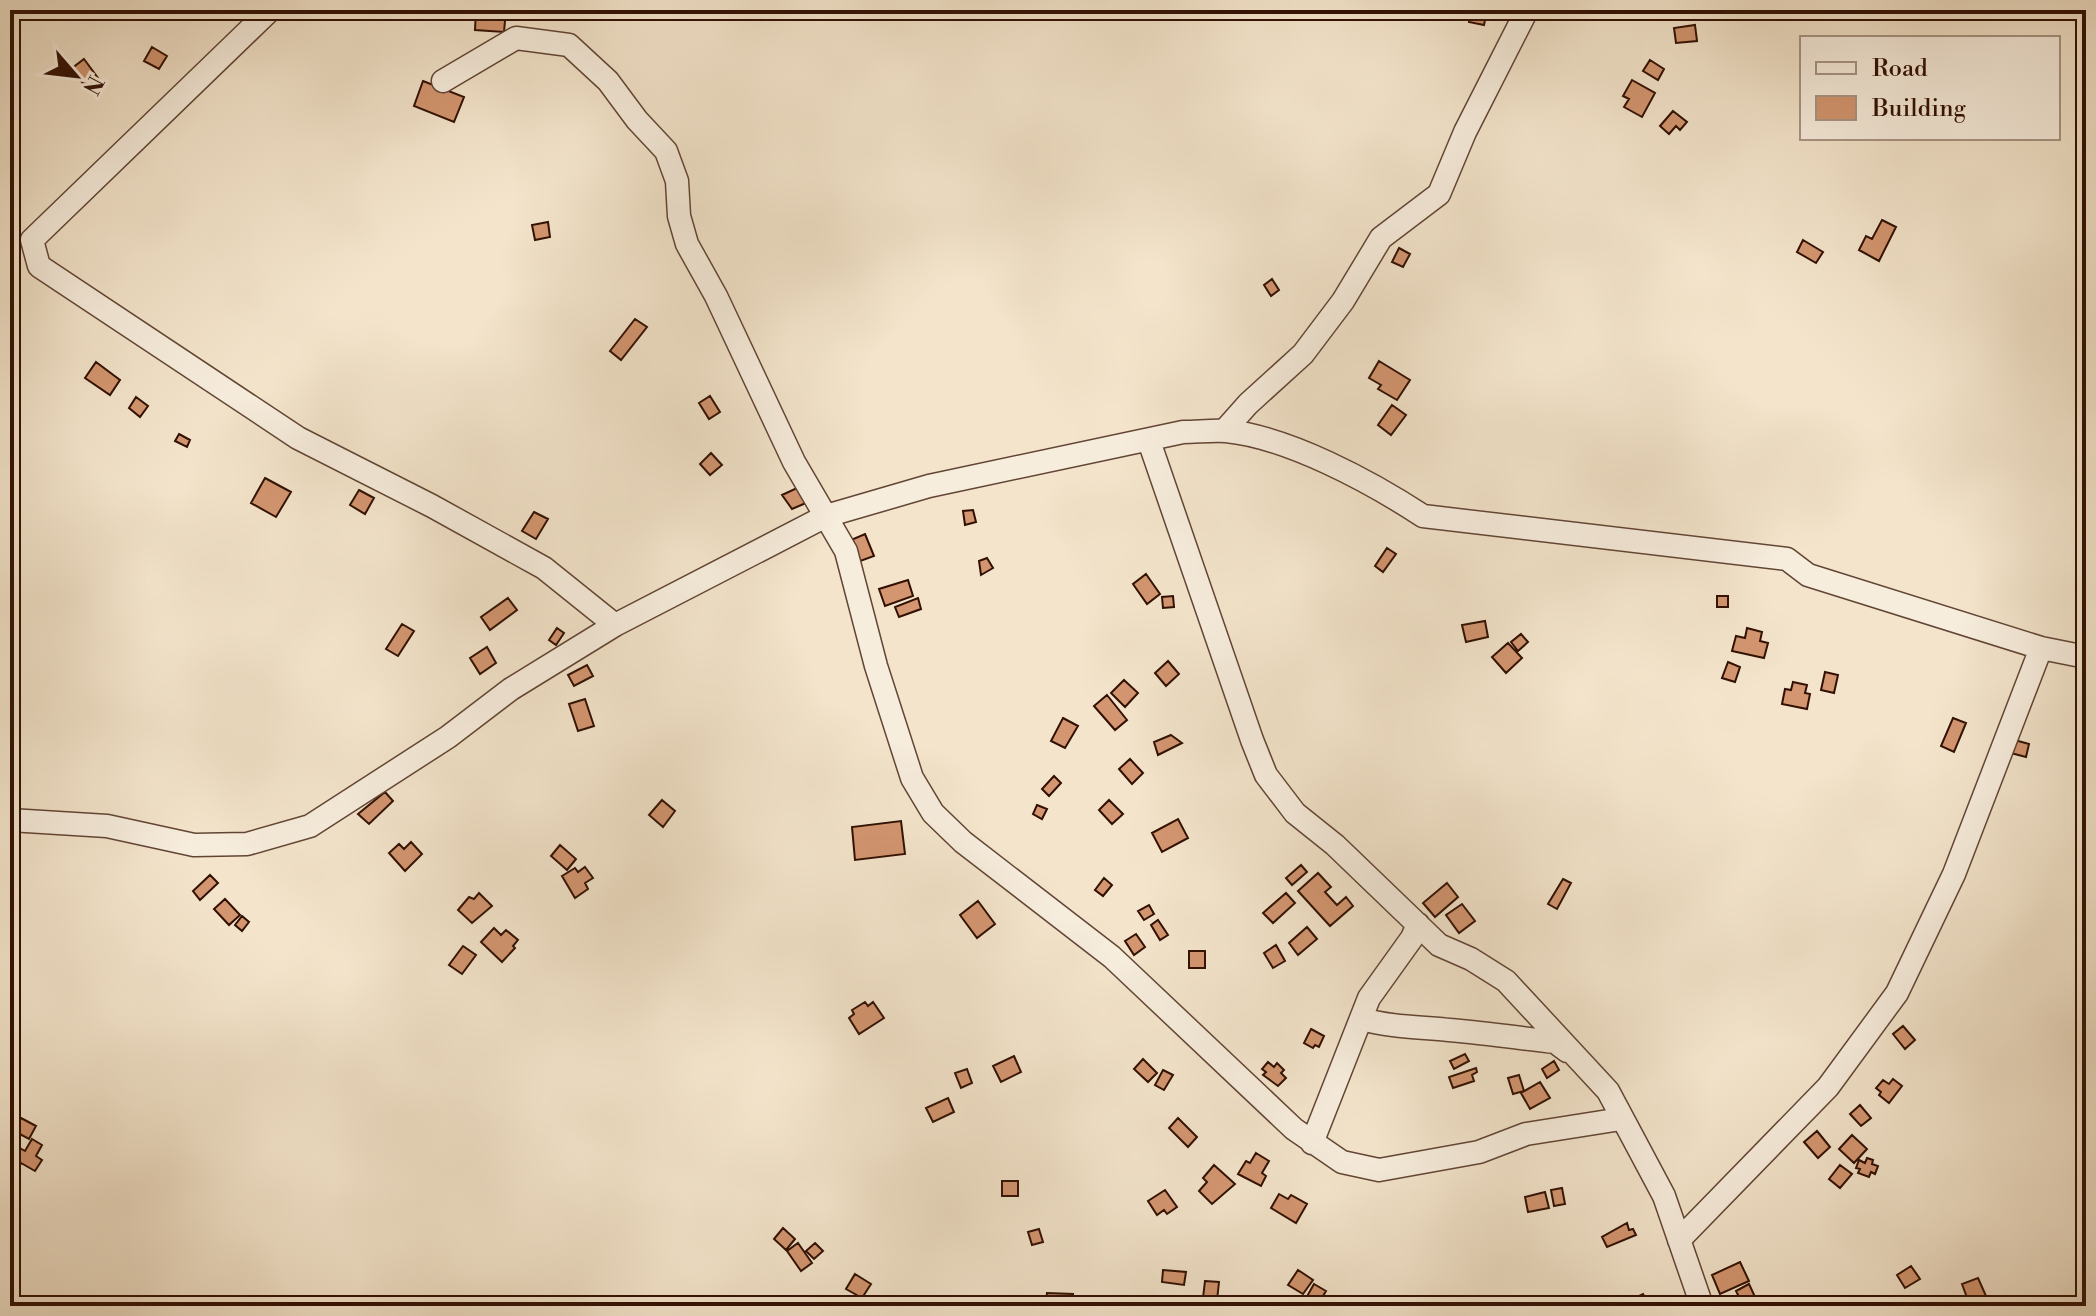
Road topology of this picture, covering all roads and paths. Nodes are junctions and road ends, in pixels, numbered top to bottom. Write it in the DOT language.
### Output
graph roads {
  1 [pos="1527,10"];
  2 [pos="269,11"];
  3 [pos="443,81"];
  4 [pos="1224,431"];
  5 [pos="1149,441"];
  6 [pos="826,516"];
  7 [pos="615,625"];
  8 [pos="2041,648"];
  9 [pos="2086,657"];
  10 [pos="10,820"];
  11 [pos="1418,924"];
  12 [pos="1362,1019"];
  13 [pos="1574,1056"];
  14 [pos="1621,1119"];
  15 [pos="1312,1143"];
  16 [pos="1679,1240"];
  17 [pos="1702,1306"];
  1 -- 4 [label="street"];
  2 -- 7 [label="street"];
  3 -- 6 [label="street"];
  4 -- 5 [label="street"];
  4 -- 8 [label="street"];
  5 -- 6 [label="street"];
  5 -- 11 [label="street"];
  6 -- 7 [label="street"];
  6 -- 15 [label="street"];
  7 -- 10 [label="street"];
  8 -- 9 [label="street"];
  8 -- 16 [label="street"];
  11 -- 12 [label="street"];
  11 -- 13 [label="street"];
  12 -- 13 [label="street"];
  12 -- 15 [label="street"];
  13 -- 14 [label="street"];
  14 -- 15 [label="street"];
  14 -- 16 [label="street"];
  16 -- 17 [label="street"];
}
